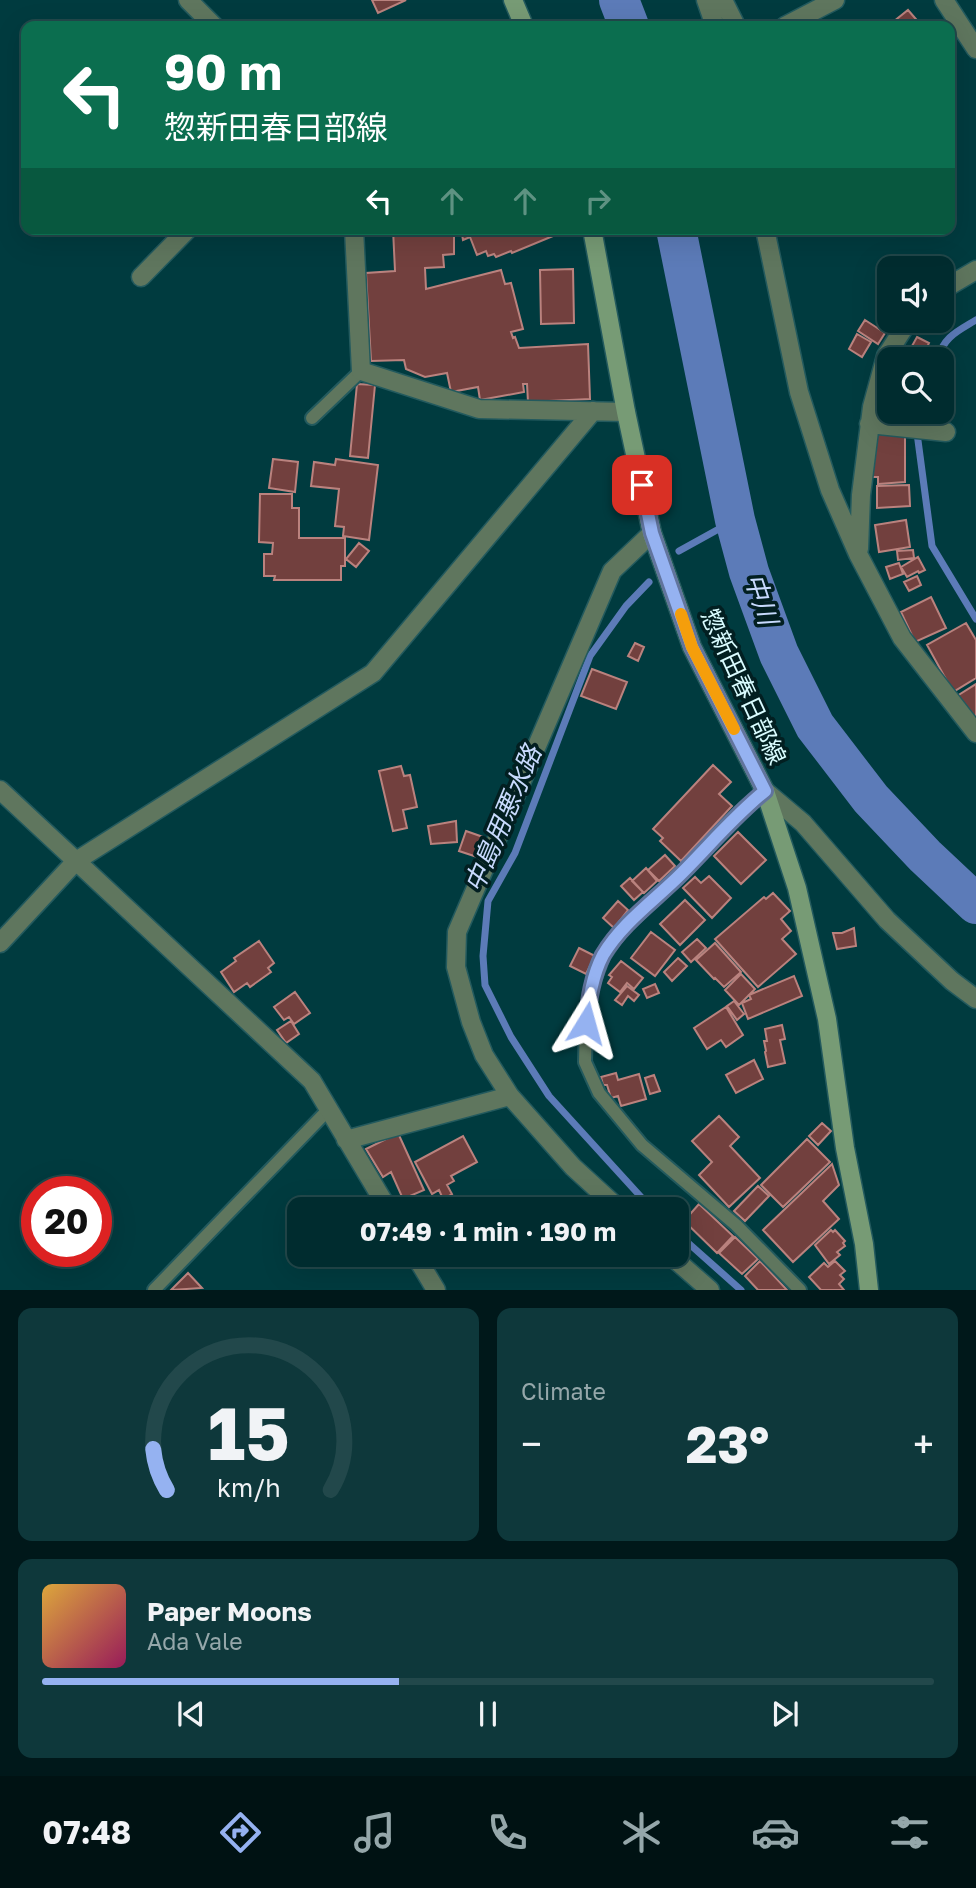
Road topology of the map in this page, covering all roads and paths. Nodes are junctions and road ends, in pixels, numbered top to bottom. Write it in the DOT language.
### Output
graph roads {
  1 [pos="188,0"];
  2 [pos="513,0"];
  3 [pos="706,0"];
  4 [pos="723,0"];
  5 [pos="835,0"];
  6 [pos="944,0"];
  7 [pos="209,21"];
  8 [pos="522,21"];
  9 [pos="713,21"];
  10 [pos="734,21"];
  11 [pos="795,21"];
  12 [pos="976,49"];
  13 [pos="182,235"];
  14 [pos="354,235"];
  15 [pos="593,235"];
  16 [pos="766,235"];
  17 [pos="976,270"];
  18 [pos="141,278"];
  19 [pos="954,283"];
  20 [pos="901,333"];
  21 [pos="361,371"];
  22 [pos="593,411"];
  23 [pos="626,412"];
  24 [pos="312,418"];
  25 [pos="869,424"];
  26 [pos="946,432"];
  27 [pos="652,533"];
  28 [pos="858,554"];
  29 [pos="976,733"];
  30 [pos="0,790"];
  31 [pos="765,791"];
  32 [pos="76,861"];
  33 [pos="0,943"];
  34 [pos="976,999"];
  35 [pos="510,1096"];
  36 [pos="328,1110"];
  37 [pos="346,1140"];
  38 [pos="381,1197"];
  39 [pos="606,1197"];
  40 [pos="422,1267"];
  41 [pos="684,1267"];
  42 [pos="154,1290"];
  43 [pos="436,1290"];
  44 [pos="710,1290"];
  45 [pos="800,1290"];
  46 [pos="869,1290"];
  1 -- 7 [label="street"];
  2 -- 8 [label="main road"];
  3 -- 9 [label="street"];
  4 -- 10 [label="street"];
  5 -- 11 [label="street"];
  6 -- 12 [label="street"];
  13 -- 18 [label="street"];
  14 -- 21 [label="street"];
  15 -- 23 [label="main road, 惣新田春日部線"];
  16 -- 28 [label="street"];
  17 -- 19 [label="street"];
  20 -- 25 [label="street"];
  21 -- 22 [label="street"];
  21 -- 24 [label="lane"];
  22 -- 23 [label="street"];
  22 -- 32 [label="street"];
  23 -- 27 [label="main road, 惣新田春日部線"];
  25 -- 26 [label="street"];
  25 -- 28 [label="street"];
  27 -- 31 [label="main road, 惣新田春日部線"];
  27 -- 35 [label="street"];
  28 -- 29 [label="street"];
  30 -- 32 [label="street"];
  31 -- 34 [label="street"];
  31 -- 45 [label="lane"];
  31 -- 46 [label="main road, 惣新田春日部線"];
  32 -- 33 [label="street"];
  32 -- 36 [label="street"];
  35 -- 37 [label="street"];
  35 -- 39 [label="street"];
  36 -- 37 [label="street"];
  36 -- 42 [label="lane"];
  37 -- 38 [label="street"];
  40 -- 43 [label="street"];
  41 -- 44 [label="street"];
}
